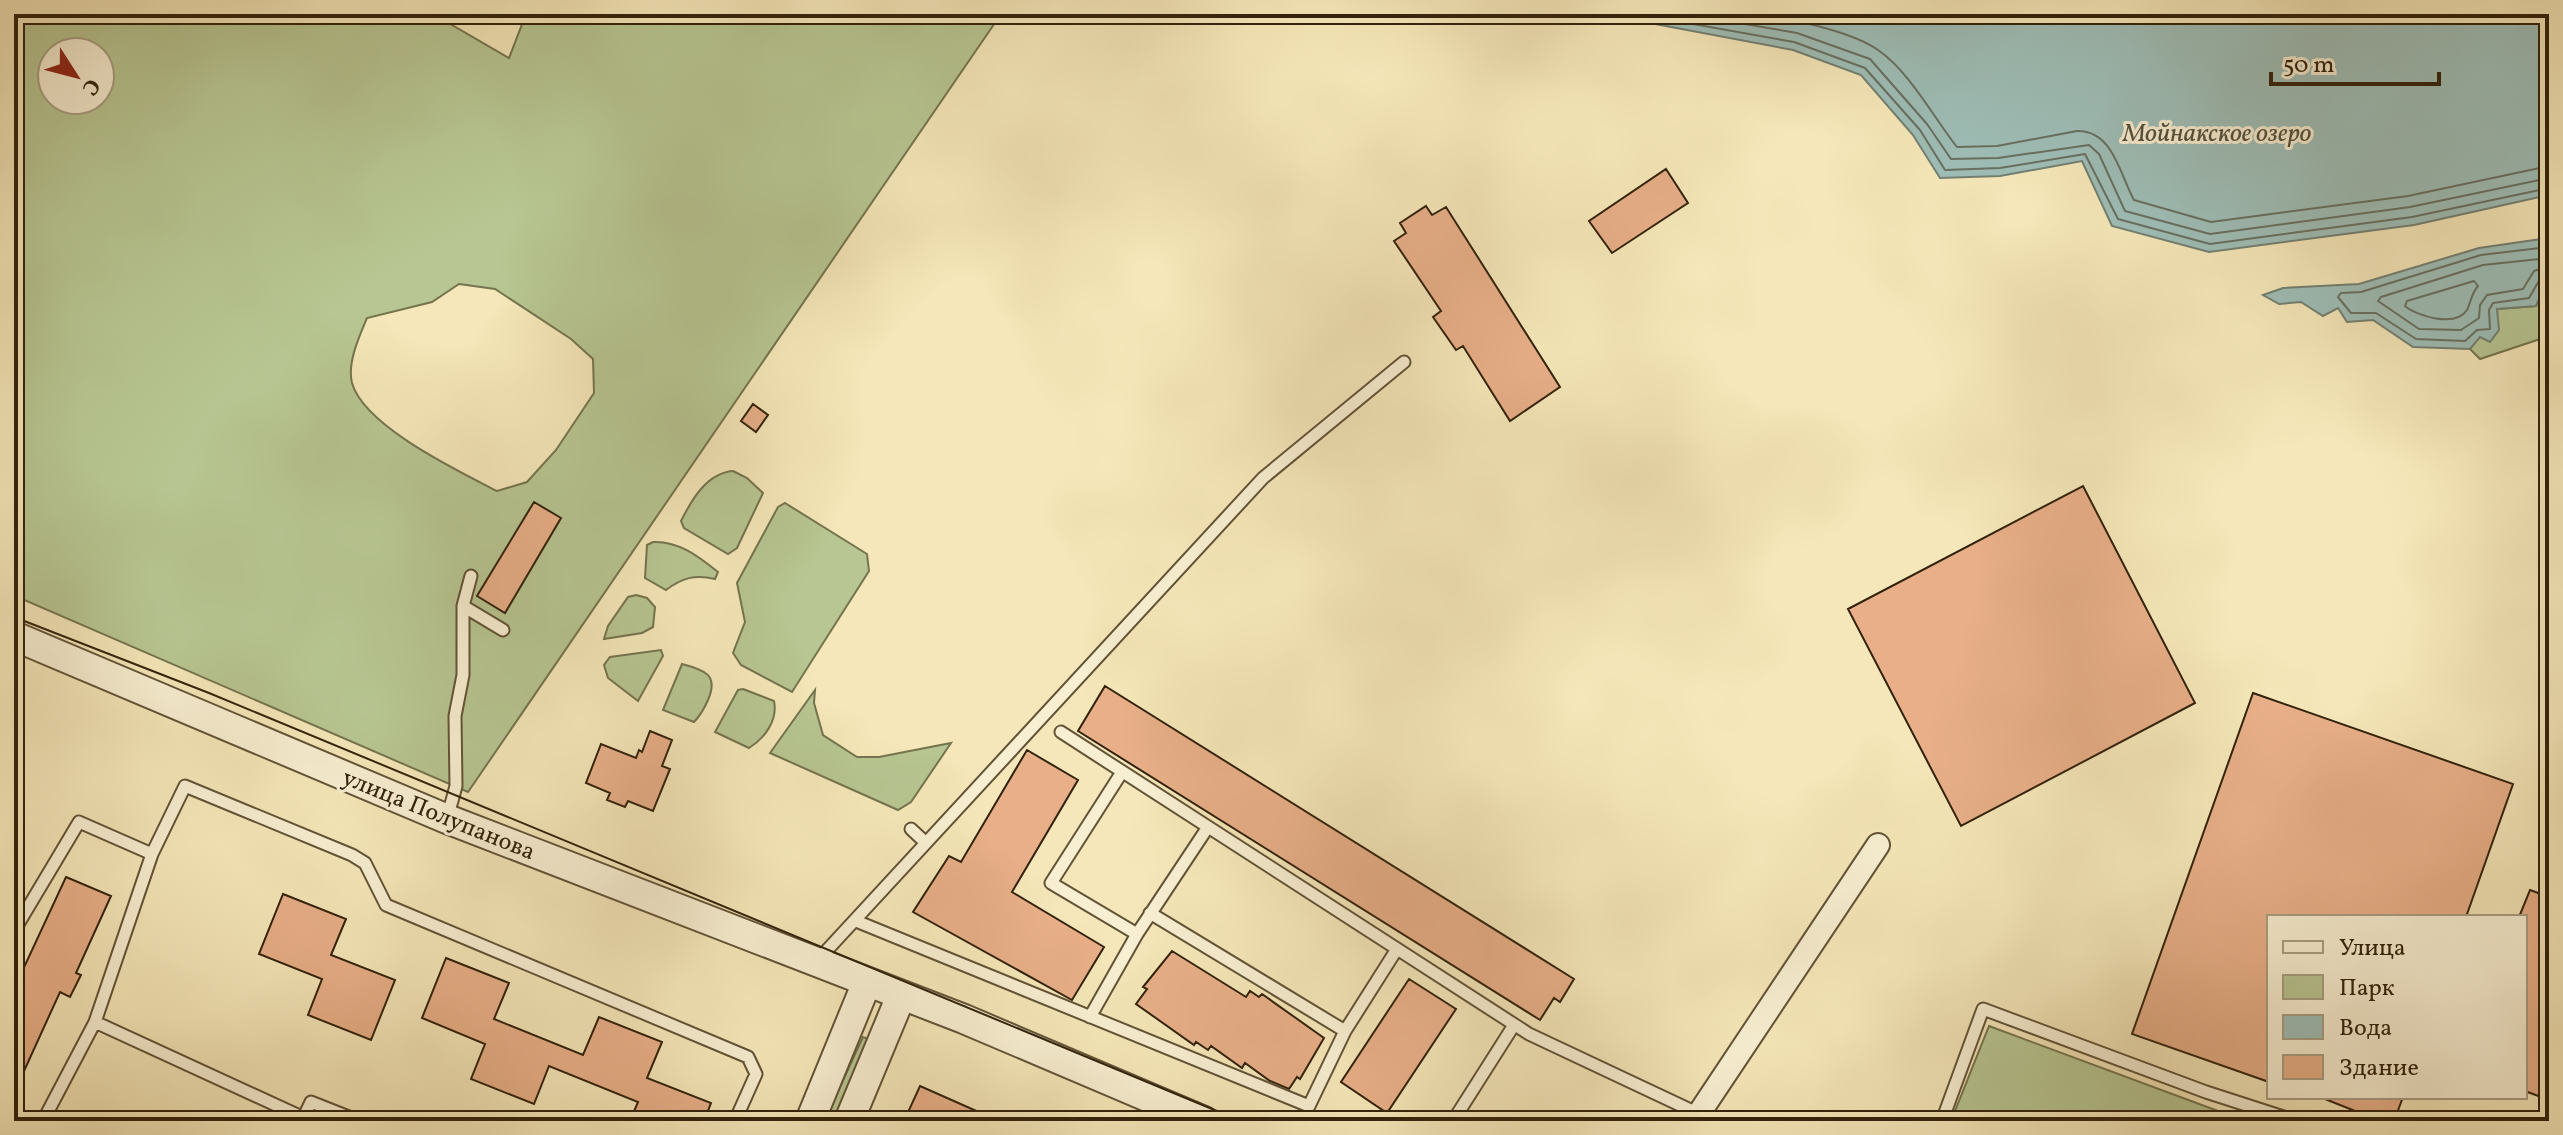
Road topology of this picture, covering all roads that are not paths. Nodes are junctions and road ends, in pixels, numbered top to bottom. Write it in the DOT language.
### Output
graph roads {
  1 [pos="1404,362"];
  2 [pos="471,576"];
  3 [pos="463,606"];
  4 [pos="503,630"];
  5 [pos="14,636"];
  6 [pos="1061,732"];
  7 [pos="1122,772"];
  8 [pos="447,819"];
  9 [pos="1208,827"];
  10 [pos="911,829"];
  11 [pos="926,843"];
  12 [pos="1878,845"];
  13 [pos="152,854"];
  14 [pos="1150,913"];
  15 [pos="856,921"];
  16 [pos="14,931"];
  17 [pos="1137,934"];
  18 [pos="1397,949"];
  19 [pos="816,961"];
  20 [pos="867,982"];
  21 [pos="901,996"];
  22 [pos="1090,1017"];
  23 [pos="95,1022"];
  24 [pos="1514,1025"];
  25 [pos="1345,1031"];
  26 [pos="1696,1117"];
  27 [pos="303,1120"];
  28 [pos="43,1121"];
  29 [pos="359,1121"];
  30 [pos="735,1121"];
  31 [pos="810,1121"];
  32 [pos="849,1121"];
  33 [pos="1204,1121"];
  34 [pos="1453,1121"];
  35 [pos="1942,1121"];
  36 [pos="2296,1121"];
  1 -- 11 [label="lane"];
  2 -- 3 [label="lane"];
  3 -- 4 [label="lane"];
  3 -- 8 [label="lane"];
  5 -- 8 [label="street, улица Полупанова"];
  6 -- 7 [label="lane"];
  7 -- 9 [label="lane"];
  7 -- 17 [label="lane"];
  8 -- 19 [label="street, улица Полупанова"];
  9 -- 14 [label="lane"];
  9 -- 18 [label="lane"];
  10 -- 11 [label="lane"];
  11 -- 15 [label="lane"];
  12 -- 26 [label="street"];
  13 -- 16 [label="lane"];
  13 -- 23 [label="lane"];
  13 -- 30 [label="lane"];
  14 -- 17 [label="lane"];
  14 -- 25 [label="lane"];
  15 -- 19 [label="lane"];
  15 -- 22 [label="lane"];
  17 -- 22 [label="lane"];
  18 -- 24 [label="lane"];
  18 -- 25 [label="lane"];
  19 -- 20 [label="street, улица Полупанова"];
  20 -- 21 [label="street, улица Полупанова"];
  20 -- 31 [label="street"];
  21 -- 32 [label="street"];
  21 -- 33 [label="street"];
  22 -- 25 [label="lane"];
  23 -- 27 [label="lane"];
  23 -- 28 [label="lane"];
  24 -- 26 [label="lane"];
  24 -- 34 [label="lane"];
  27 -- 29 [label="lane"];
  35 -- 36 [label="lane"];
}
